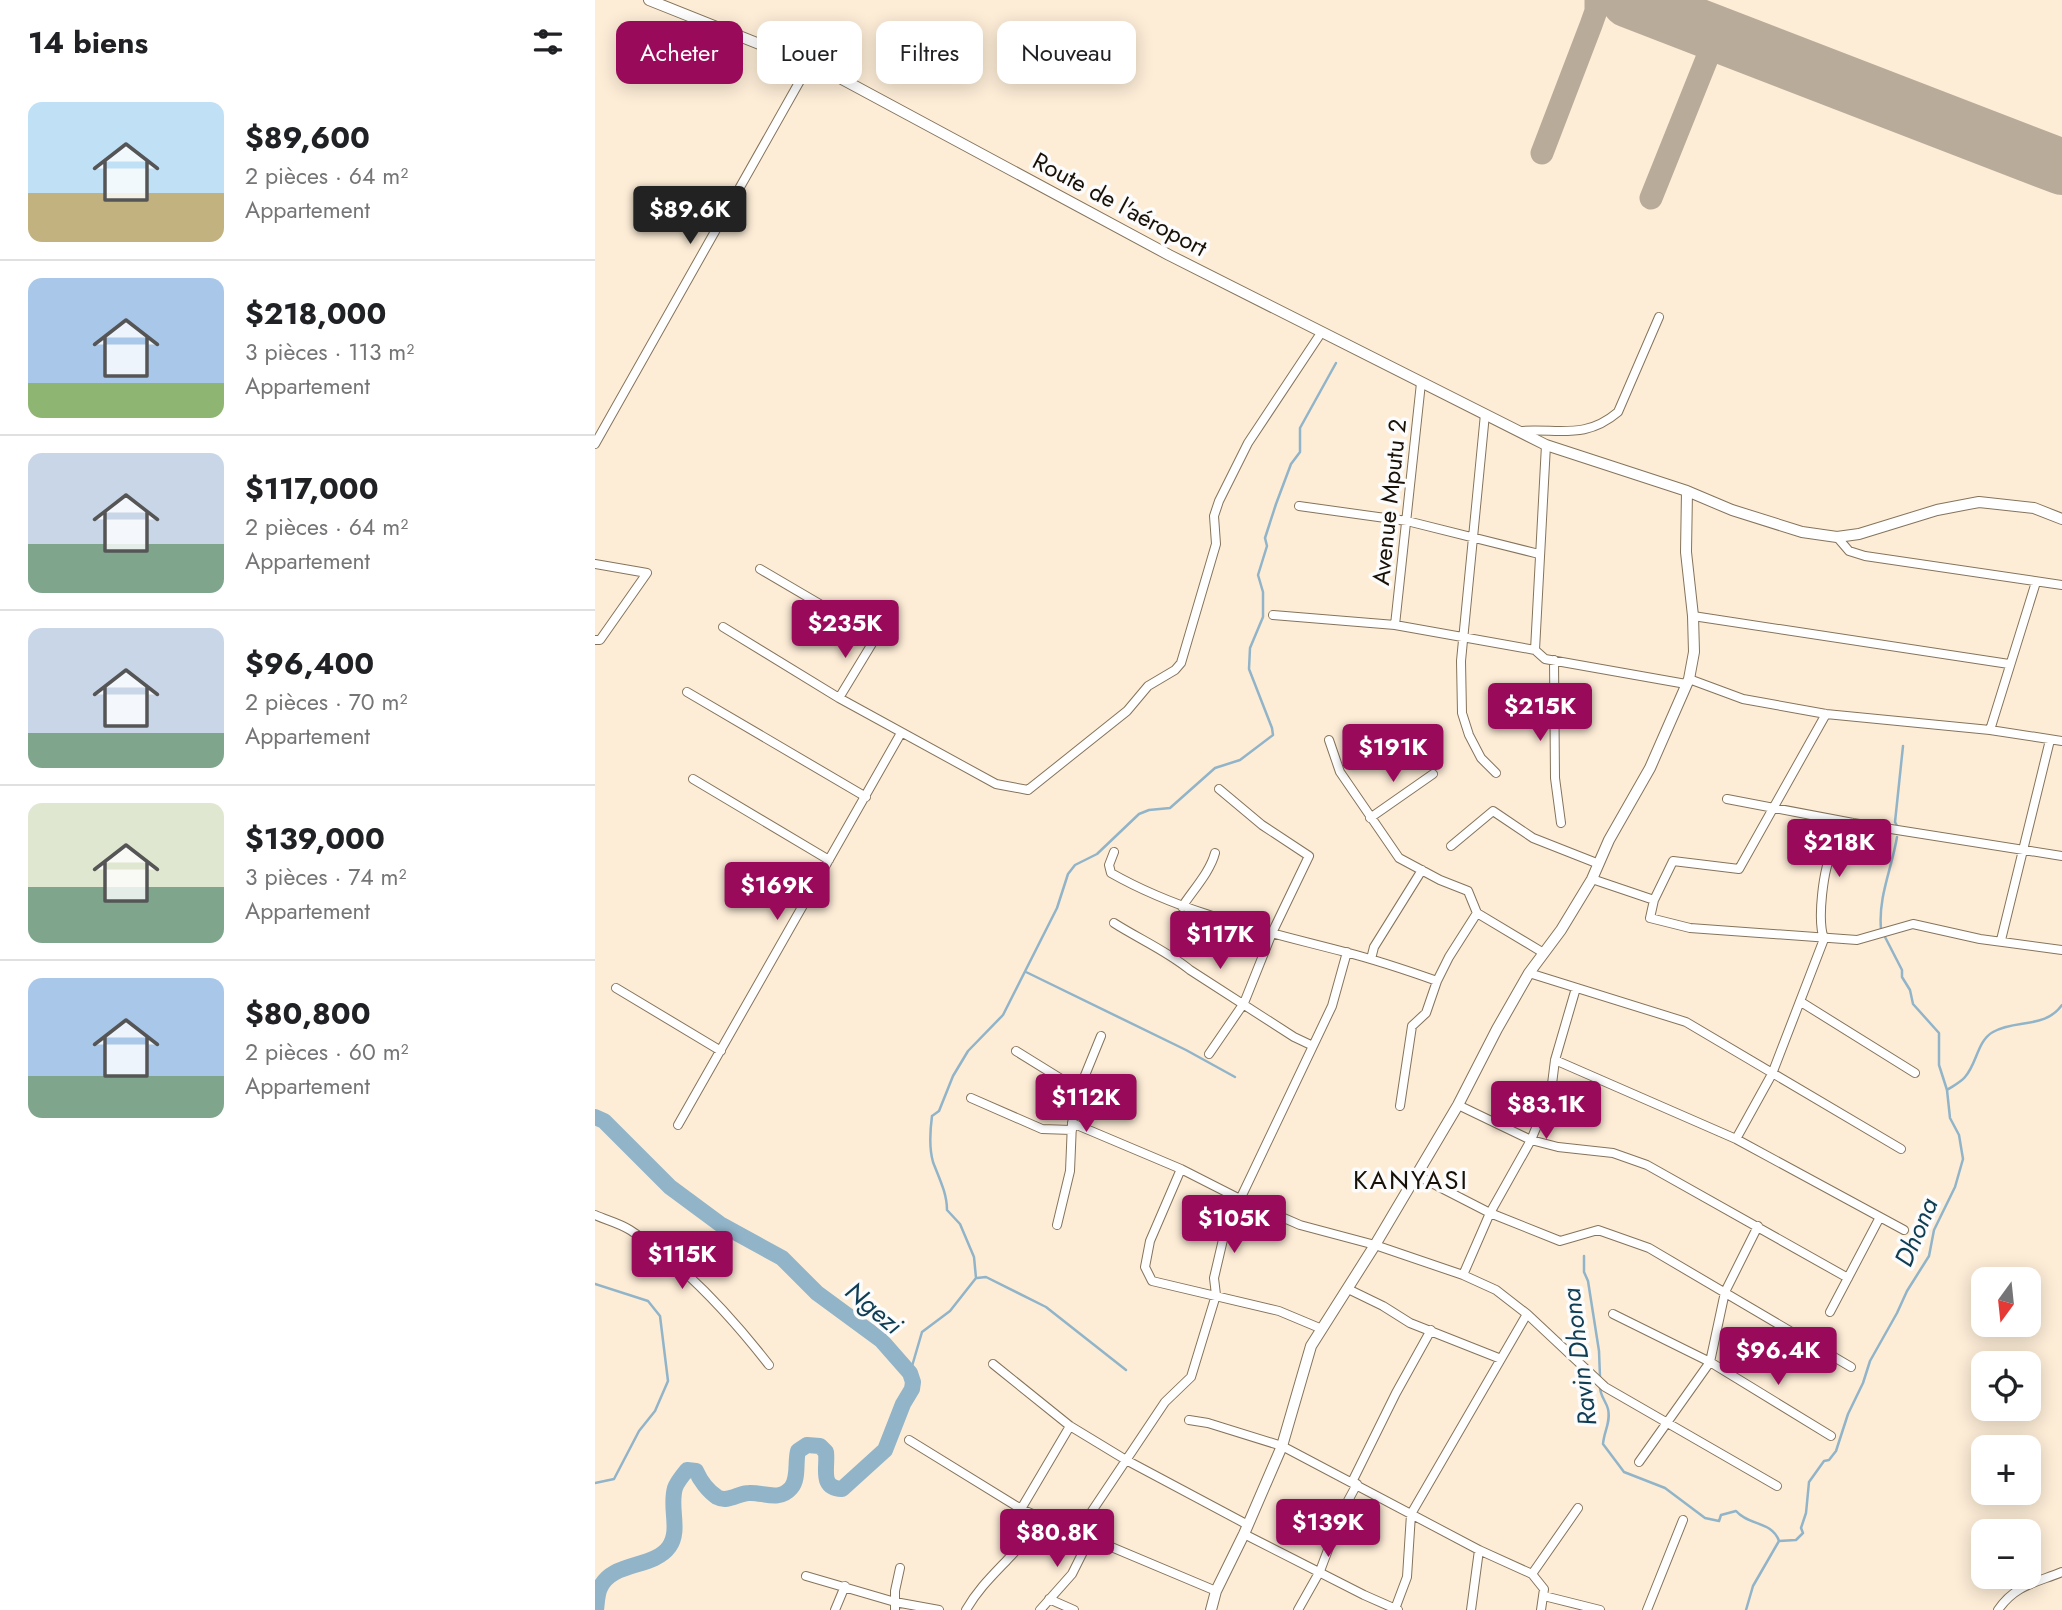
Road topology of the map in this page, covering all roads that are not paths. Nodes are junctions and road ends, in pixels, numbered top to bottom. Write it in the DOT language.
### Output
graph roads {
  1 [pos="649,0"];
  2 [pos="757,42"];
  3 [pos="798,84"];
  4 [pos="849,84"];
  5 [pos="1659,317"];
  6 [pos="1321,333"];
  7 [pos="1421,383"];
  8 [pos="1485,414"];
  9 [pos="1519,431"];
  10 [pos="595,444"];
  11 [pos="1546,445"];
  12 [pos="1687,491"];
  13 [pos="1299,506"];
  14 [pos="2062,519"];
  15 [pos="1407,521"];
  16 [pos="1473,537"];
  17 [pos="1837,537"];
  18 [pos="1539,554"];
  19 [pos="595,564"];
  20 [pos="760,569"];
  21 [pos="2036,582"];
  22 [pos="2062,585"];
  23 [pos="1273,615"];
  24 [pos="1693,615"];
  25 [pos="1395,625"];
  26 [pos="723,627"];
  27 [pos="1464,635"];
  28 [pos="595,640"];
  29 [pos="1535,650"];
  30 [pos="1554,660"];
  31 [pos="2009,664"];
  32 [pos="1687,681"];
  33 [pos="687,692"];
  34 [pos="839,698"];
  35 [pos="1826,714"];
  36 [pos="1990,730"];
  37 [pos="901,733"];
  38 [pos="1329,740"];
  39 [pos="2050,740"];
  40 [pos="2062,741"];
  41 [pos="1496,773"];
  42 [pos="1433,774"];
  43 [pos="693,779"];
  44 [pos="1219,789"];
  45 [pos="866,797"];
  46 [pos="1727,799"];
  47 [pos="1773,807"];
  48 [pos="1370,818"];
  49 [pos="1561,823"];
  50 [pos="1853,823"];
  51 [pos="1451,846"];
  52 [pos="2023,850"];
  53 [pos="1114,852"];
  54 [pos="1215,853"];
  55 [pos="2062,856"];
  56 [pos="829,860"];
  57 [pos="1599,864"];
  58 [pos="1422,870"];
  59 [pos="1592,879"];
  60 [pos="1654,900"];
  61 [pos="1182,907"];
  62 [pos="1477,913"];
  63 [pos="1114,923"];
  64 [pos="1272,933"];
  65 [pos="1824,939"];
  66 [pos="2001,940"];
  67 [pos="2062,950"];
  68 [pos="1347,952"];
  69 [pos="1542,952"];
  70 [pos="1371,959"];
  71 [pos="1529,972"];
  72 [pos="1437,981"];
  73 [pos="616,988"];
  74 [pos="1576,988"];
  75 [pos="1801,1002"];
  76 [pos="1244,1003"];
  77 [pos="1101,1036"];
  78 [pos="1313,1046"];
  79 [pos="721,1051"];
  80 [pos="1016,1051"];
  81 [pos="1209,1054"];
  82 [pos="1555,1060"];
  83 [pos="1915,1073"];
  84 [pos="1772,1074"];
  85 [pos="1079,1090"];
  86 [pos="971,1098"];
  87 [pos="1458,1105"];
  88 [pos="1400,1106"];
  89 [pos="678,1125"];
  90 [pos="1072,1127"];
  91 [pos="1736,1139"];
  92 [pos="1531,1140"];
  93 [pos="1901,1149"];
  94 [pos="1181,1169"];
  95 [pos="1416,1175"];
  96 [pos="1240,1199"];
  97 [pos="1490,1213"];
  98 [pos="595,1215"];
  99 [pos="1880,1217"];
  100 [pos="1057,1225"];
  101 [pos="1758,1226"];
  102 [pos="1904,1230"];
  103 [pos="1375,1245"];
  104 [pos="1463,1275"];
  105 [pos="1848,1278"];
  106 [pos="1348,1289"];
  107 [pos="1725,1292"];
  108 [pos="1216,1295"];
  109 [pos="1830,1312"];
  110 [pos="1527,1314"];
  111 [pos="1613,1314"];
  112 [pos="1322,1329"];
  113 [pos="1431,1329"];
  114 [pos="1501,1359"];
  115 [pos="1710,1362"];
  116 [pos="993,1364"];
  117 [pos="769,1366"];
  118 [pos="1851,1367"];
  119 [pos="1189,1420"];
  120 [pos="1666,1423"];
  121 [pos="1070,1426"];
  122 [pos="1831,1436"];
  123 [pos="909,1440"];
  124 [pos="1282,1446"];
  125 [pos="1126,1460"];
  126 [pos="1639,1462"];
  127 [pos="1355,1483"];
  128 [pos="1777,1486"];
  129 [pos="1021,1508"];
  130 [pos="1578,1508"];
  131 [pos="1411,1514"];
  132 [pos="1041,1518"];
  133 [pos="1683,1520"];
  134 [pos="1246,1529"];
  135 [pos="1078,1532"];
  136 [pos="1090,1538"];
  137 [pos="1479,1550"];
  138 [pos="900,1568"];
  139 [pos="1320,1571"];
  140 [pos="2062,1572"];
  141 [pos="1532,1573"];
  142 [pos="806,1576"];
  143 [pos="845,1587"];
  144 [pos="1216,1591"];
  145 [pos="1544,1596"];
  146 [pos="1049,1599"];
  147 [pos="895,1606"];
  148 [pos="1397,1609"];
  149 [pos="835,1610"];
  150 [pos="939,1610"];
  151 [pos="966,1610"];
  152 [pos="1040,1610"];
  153 [pos="1074,1610"];
  154 [pos="1211,1610"];
  155 [pos="1298,1610"];
  156 [pos="1471,1610"];
  157 [pos="1541,1610"];
  158 [pos="1600,1610"];
  159 [pos="1647,1610"];
  160 [pos="1998,1610"];
  1 -- 2 [label="street, Route de l'aéroport"];
  3 -- 10 [label="street"];
  4 -- 6 [label="street, Route de l'aéroport"];
  5 -- 9 [label="street"];
  6 -- 7 [label="street, Route de l'aéroport"];
  6 -- 37 [label="street"];
  7 -- 8 [label="street, Route de l'aéroport"];
  7 -- 15 [label="street, Avenue Mputu 2"];
  8 -- 9 [label="street, Route de l'aéroport"];
  8 -- 16 [label="street"];
  9 -- 11 [label="street, Route de l'aéroport"];
  11 -- 12 [label="street, Route de l'aéroport"];
  11 -- 18 [label="street"];
  12 -- 17 [label="street, Route de l'aéroport"];
  12 -- 24 [label="street"];
  13 -- 15 [label="street"];
  14 -- 17 [label="street, Route de l'aéroport"];
  15 -- 16 [label="street"];
  15 -- 25 [label="street, Avenue Mputu 2"];
  16 -- 18 [label="street"];
  16 -- 27 [label="street"];
  17 -- 21 [label="street"];
  18 -- 29 [label="street"];
  19 -- 28 [label="street"];
  20 -- 34 [label="street"];
  21 -- 22 [label="street"];
  21 -- 31 [label="street"];
  23 -- 25 [label="street"];
  24 -- 31 [label="street"];
  24 -- 32 [label="street"];
  25 -- 27 [label="street"];
  26 -- 34 [label="street"];
  27 -- 29 [label="street"];
  27 -- 41 [label="street"];
  29 -- 30 [label="street"];
  30 -- 32 [label="street"];
  30 -- 49 [label="street"];
  31 -- 36 [label="street"];
  32 -- 35 [label="street"];
  32 -- 57 [label="street"];
  33 -- 45 [label="street"];
  34 -- 37 [label="street"];
  35 -- 36 [label="street"];
  35 -- 47 [label="street"];
  36 -- 39 [label="street"];
  37 -- 45 [label="street"];
  38 -- 48 [label="street"];
  39 -- 40 [label="street"];
  39 -- 52 [label="street"];
  42 -- 48 [label="street"];
  43 -- 56 [label="street"];
  44 -- 64 [label="street"];
  45 -- 56 [label="street"];
  46 -- 47 [label="street"];
  47 -- 50 [label="street"];
  47 -- 60 [label="street"];
  48 -- 58 [label="street"];
  50 -- 52 [label="street"];
  50 -- 65 [label="street"];
  51 -- 57 [label="street"];
  52 -- 55 [label="street"];
  52 -- 66 [label="street"];
  53 -- 61 [label="street"];
  54 -- 61 [label="street"];
  56 -- 79 [label="street"];
  57 -- 59 [label="street"];
  58 -- 62 [label="street"];
  58 -- 70 [label="street"];
  59 -- 60 [label="street"];
  59 -- 69 [label="street"];
  60 -- 65 [label="street"];
  61 -- 64 [label="street"];
  62 -- 69 [label="street"];
  62 -- 72 [label="street"];
  63 -- 76 [label="street"];
  64 -- 68 [label="street"];
  64 -- 76 [label="street"];
  65 -- 66 [label="street"];
  65 -- 75 [label="street"];
  66 -- 67 [label="street"];
  68 -- 70 [label="street"];
  68 -- 78 [label="street"];
  69 -- 71 [label="street"];
  70 -- 72 [label="street"];
  71 -- 74 [label="street"];
  71 -- 87 [label="street"];
  72 -- 88 [label="street"];
  73 -- 79 [label="street"];
  74 -- 82 [label="street"];
  74 -- 84 [label="street"];
  75 -- 83 [label="street"];
  75 -- 84 [label="street"];
  76 -- 78 [label="street"];
  76 -- 81 [label="street"];
  77 -- 85 [label="street"];
  78 -- 96 [label="street"];
  79 -- 89 [label="street"];
  80 -- 85 [label="street"];
  82 -- 91 [label="street"];
  82 -- 92 [label="street"];
  84 -- 91 [label="street"];
  84 -- 93 [label="street"];
  85 -- 90 [label="street"];
  86 -- 90 [label="street"];
  87 -- 92 [label="street"];
  87 -- 95 [label="street"];
  90 -- 94 [label="street"];
  90 -- 100 [label="street"];
  91 -- 99 [label="street"];
  92 -- 97 [label="street"];
  92 -- 101 [label="street"];
  94 -- 96 [label="street"];
  94 -- 108 [label="street"];
  95 -- 97 [label="street"];
  95 -- 103 [label="street"];
  96 -- 103 [label="street"];
  96 -- 108 [label="street"];
  97 -- 104 [label="street"];
  97 -- 107 [label="street"];
  98 -- 117 [label="street"];
  99 -- 102 [label="street"];
  99 -- 105 [label="street"];
  101 -- 105 [label="street"];
  101 -- 107 [label="street"];
  103 -- 104 [label="street"];
  103 -- 106 [label="street"];
  104 -- 110 [label="street"];
  105 -- 109 [label="street"];
  106 -- 112 [label="street"];
  106 -- 113 [label="street"];
  107 -- 115 [label="street"];
  107 -- 118 [label="street"];
  108 -- 112 [label="street"];
  108 -- 125 [label="street"];
  110 -- 114 [label="street"];
  110 -- 120 [label="street"];
  111 -- 115 [label="street"];
  112 -- 124 [label="street"];
  113 -- 114 [label="street"];
  113 -- 127 [label="street"];
  114 -- 131 [label="street"];
  115 -- 120 [label="street"];
  115 -- 122 [label="street"];
  116 -- 121 [label="street"];
  119 -- 124 [label="street"];
  120 -- 126 [label="street"];
  120 -- 128 [label="street"];
  121 -- 125 [label="street"];
  121 -- 129 [label="street"];
  123 -- 129 [label="street"];
  124 -- 127 [label="street"];
  124 -- 134 [label="street"];
  125 -- 134 [label="street"];
  125 -- 135 [label="street"];
  127 -- 131 [label="street"];
  127 -- 139 [label="street"];
  129 -- 132 [label="street"];
  130 -- 141 [label="street"];
  131 -- 137 [label="street"];
  131 -- 148 [label="street"];
  132 -- 135 [label="street"];
  132 -- 151 [label="street"];
  133 -- 159 [label="street"];
  134 -- 139 [label="street"];
  134 -- 144 [label="street"];
  135 -- 136 [label="street"];
  136 -- 144 [label="street"];
  136 -- 146 [label="street"];
  137 -- 141 [label="street"];
  137 -- 156 [label="street"];
  138 -- 147 [label="street"];
  139 -- 148 [label="street"];
  139 -- 155 [label="street"];
  140 -- 160 [label="street"];
  141 -- 145 [label="street"];
  142 -- 143 [label="street"];
  143 -- 147 [label="street"];
  143 -- 149 [label="street"];
  144 -- 154 [label="street"];
  145 -- 157 [label="street"];
  145 -- 158 [label="street"];
  146 -- 152 [label="street"];
  146 -- 153 [label="street"];
  147 -- 150 [label="street"];
}
